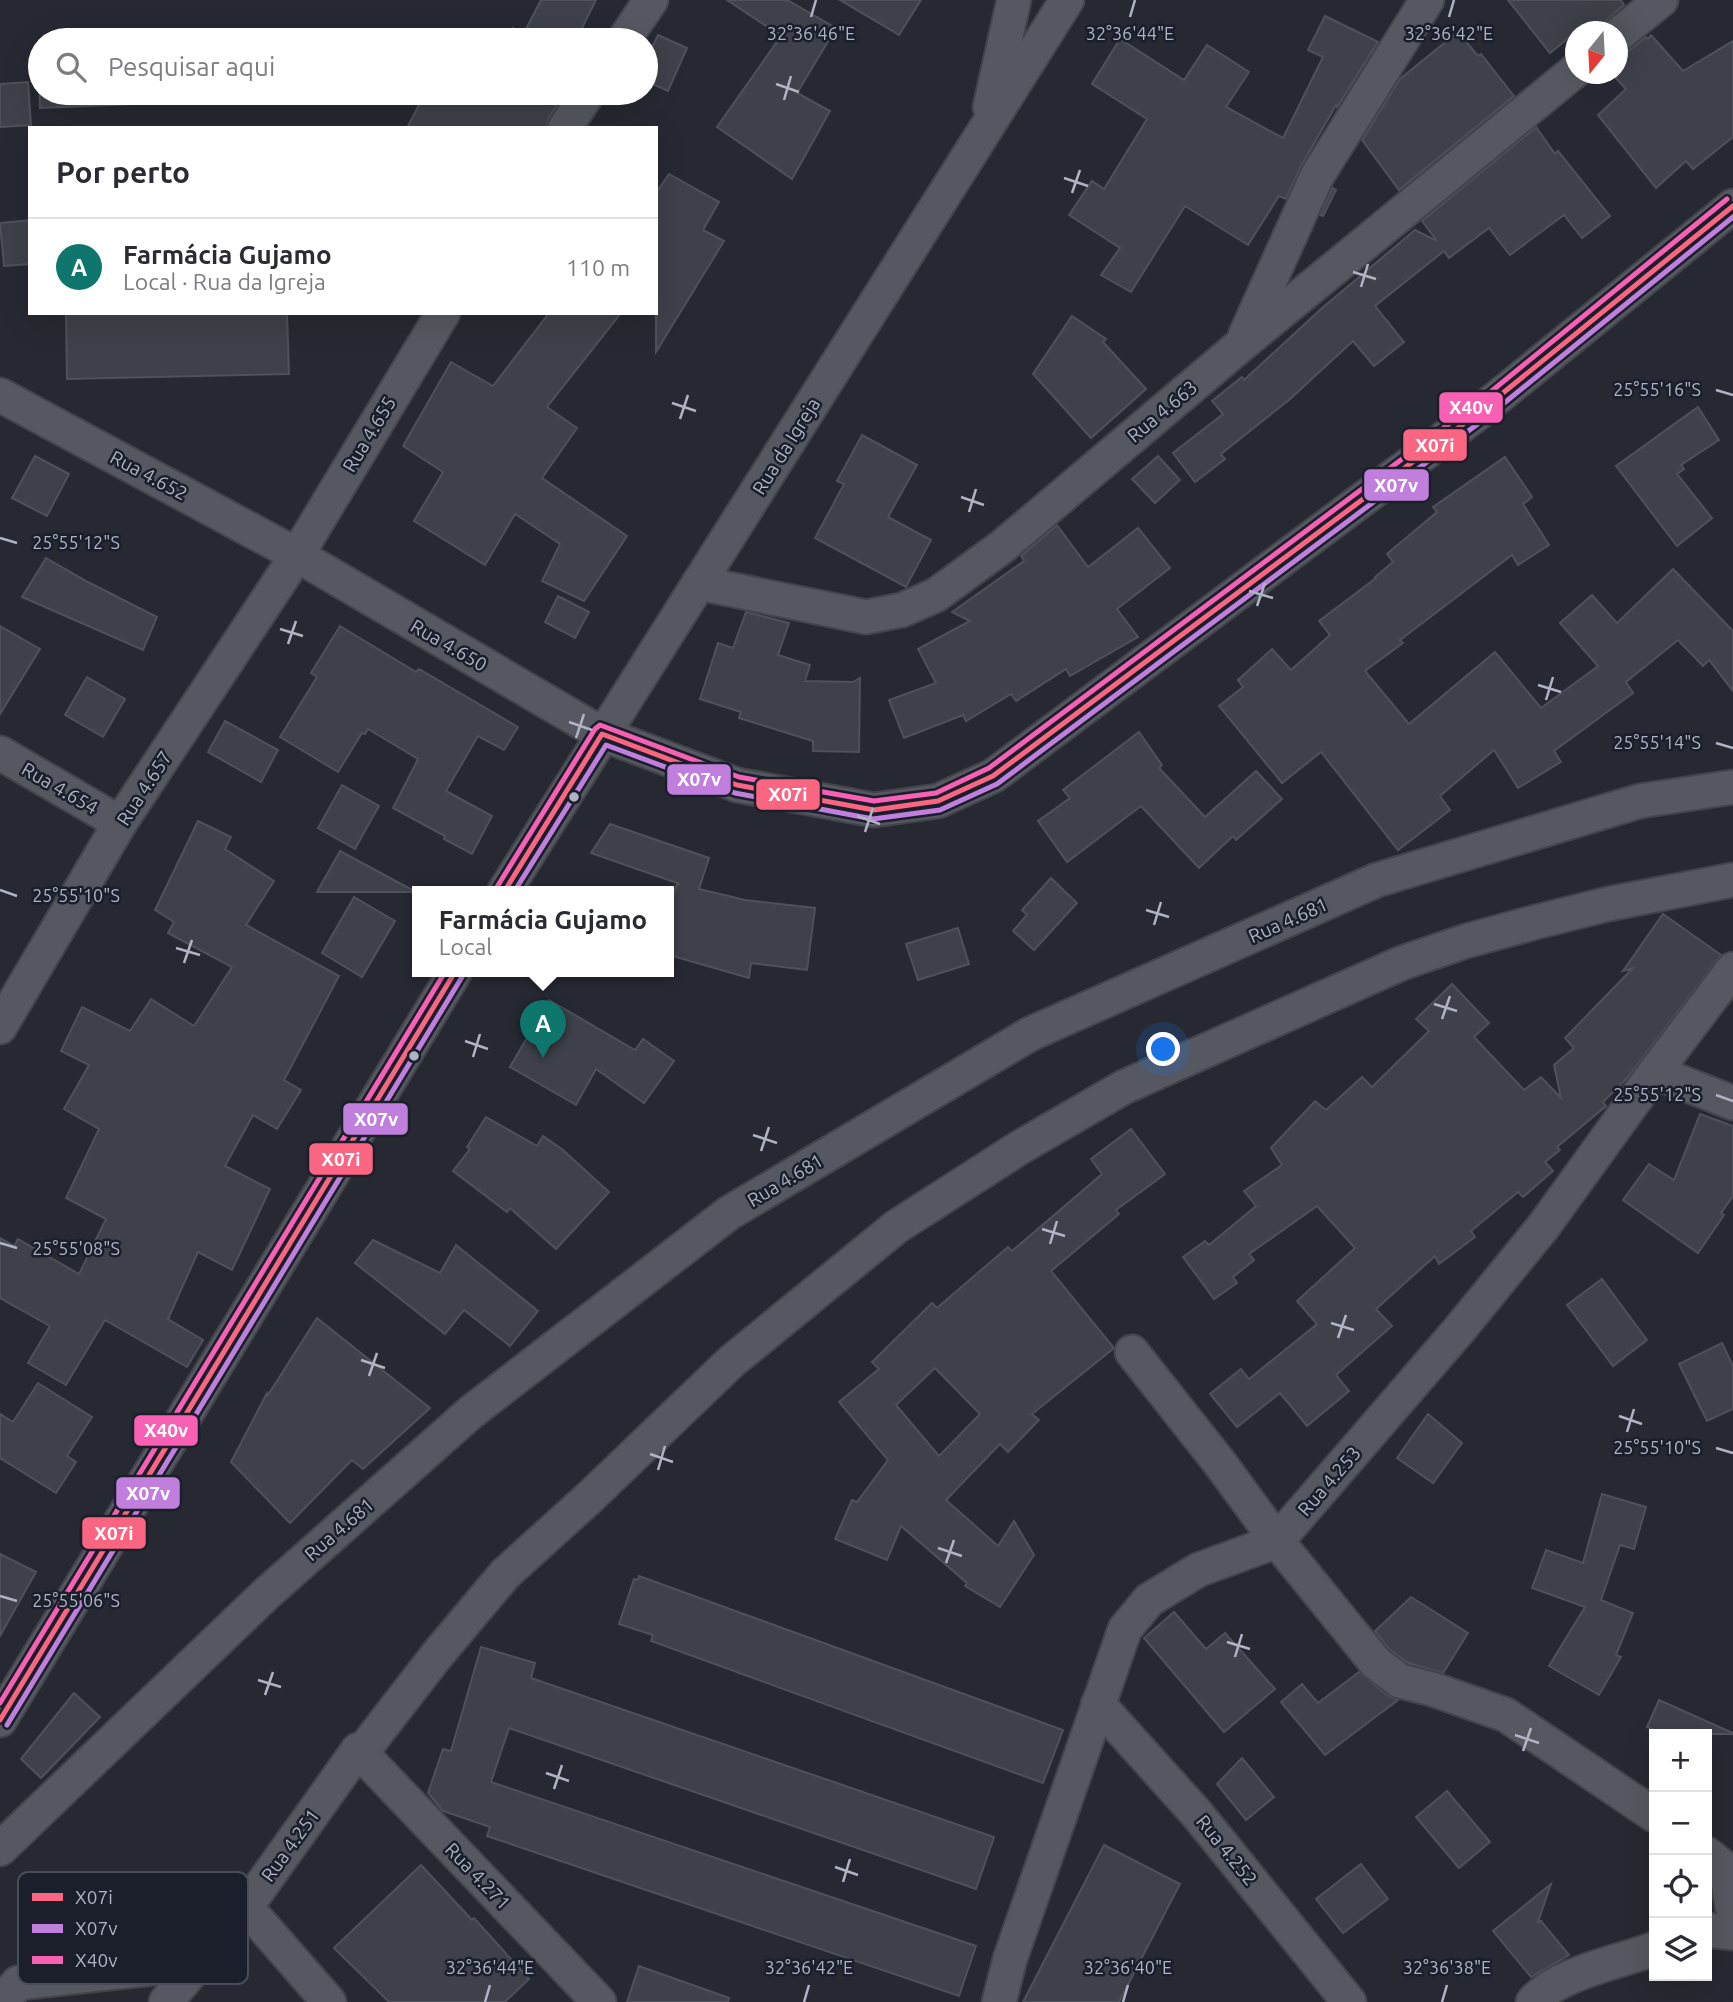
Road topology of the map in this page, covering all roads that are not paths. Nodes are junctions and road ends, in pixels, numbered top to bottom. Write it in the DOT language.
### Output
graph roads {
  1 [pos="651,0"];
  2 [pos="1014,0"];
  3 [pos="1068,0"];
  4 [pos="1427,0"];
  5 [pos="1661,0"];
  6 [pos="1628,27"];
  7 [pos="632,28"];
  8 [pos="1565,79"];
  9 [pos="580,105"];
  10 [pos="566,126"];
  11 [pos="985,131"];
  12 [pos="1733,206"];
  13 [pos="442,315"];
  14 [pos="1242,344"];
  15 [pos="0,395"];
  16 [pos="297,555"];
  17 [pos="699,583"];
  18 [pos="602,734"];
  19 [pos="0,753"];
  20 [pos="1733,786"];
  21 [pos="120,823"];
  22 [pos="1733,880"];
  23 [pos="507,886"];
  24 [pos="1733,969"];
  25 [pos="451,977"];
  26 [pos="0,1027"];
  27 [pos="1655,1072"];
  28 [pos="1733,1103"];
  29 [pos="1132,1352"];
  30 [pos="1277,1541"];
  31 [pos="1098,1704"];
  32 [pos="0,1720"];
  33 [pos="358,1750"];
  34 [pos="1649,1812"];
  35 [pos="0,1849"];
  36 [pos="1708,1855"];
  37 [pos="248,1904"];
  38 [pos="248,1909"];
  39 [pos="1733,1911"];
  40 [pos="1712,1931"];
  41 [pos="1733,1933"];
  42 [pos="1649,1950"];
  43 [pos="41,1984"];
  44 [pos="181,1984"];
  45 [pos="13,1988"];
  46 [pos="166,2002"];
  47 [pos="329,2002"];
  48 [pos="598,2002"];
  49 [pos="999,2002"];
  50 [pos="1349,2002"];
  51 [pos="1533,2002"];
  1 -- 7 [label="street"];
  2 -- 11 [label="street"];
  3 -- 11 [label="street, Rua da Igreja"];
  4 -- 14 [label="street"];
  5 -- 6 [label="street"];
  8 -- 14 [label="street, Rua 4.663"];
  9 -- 10 [label="street"];
  11 -- 17 [label="street, Rua da Igreja"];
  12 -- 18 [label="street, Rua 4.650"];
  13 -- 16 [label="street, Rua 4.655"];
  14 -- 17 [label="street, Rua 4.663"];
  15 -- 16 [label="street, Rua 4.652"];
  16 -- 18 [label="street, Rua 4.650"];
  16 -- 21 [label="street, Rua 4.657"];
  17 -- 18 [label="street, Rua da Igreja"];
  18 -- 23 [label="street, Rua da Igreja"];
  19 -- 21 [label="street, Rua 4.654"];
  20 -- 35 [label="street, Rua 4.681"];
  21 -- 26 [label="street, Rua 4.657"];
  22 -- 33 [label="street, Rua 4.251"];
  24 -- 27 [label="street, Rua 4.253"];
  25 -- 32 [label="street"];
  27 -- 28 [label="street"];
  27 -- 30 [label="street, Rua 4.253"];
  29 -- 30 [label="street"];
  30 -- 31 [label="street, Rua 4.253"];
  30 -- 34 [label="street"];
  31 -- 49 [label="street, Rua 4.253"];
  31 -- 50 [label="street, Rua 4.252"];
  33 -- 37 [label="street, Rua 4.251"];
  33 -- 48 [label="street, Rua 4.271"];
  36 -- 39 [label="street"];
  38 -- 47 [label="street"];
  40 -- 41 [label="street"];
  42 -- 51 [label="street"];
  43 -- 45 [label="street"];
  44 -- 46 [label="street, Rua 4.251"];
}
